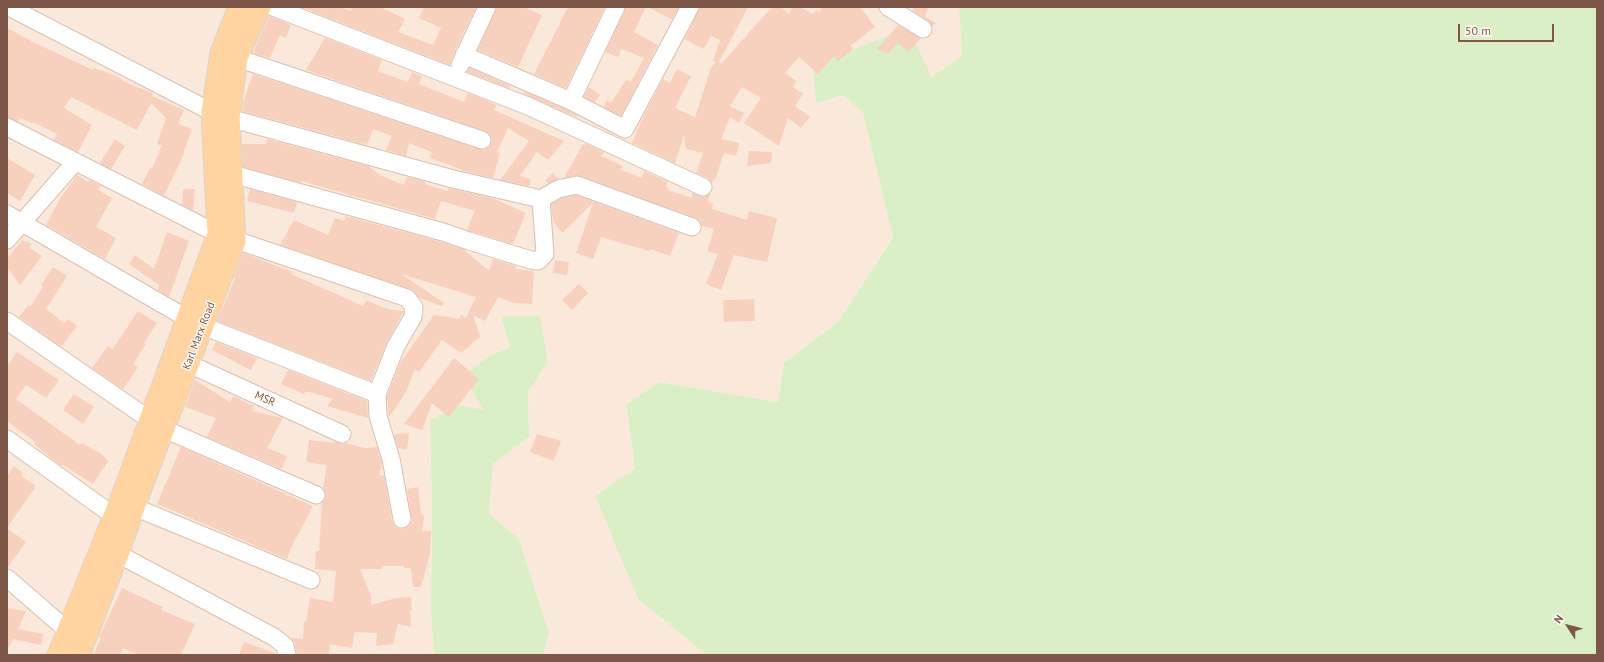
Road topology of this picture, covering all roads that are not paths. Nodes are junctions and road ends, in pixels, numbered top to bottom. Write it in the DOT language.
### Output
graph roads {
  1 [pos="8,7"];
  2 [pos="239,7"];
  3 [pos="260,7"];
  4 [pos="273,7"];
  5 [pos="487,7"];
  6 [pos="616,7"];
  7 [pos="690,7"];
  8 [pos="888,7"];
  9 [pos="923,29"];
  10 [pos="464,55"];
  11 [pos="237,58"];
  12 [pos="455,77"];
  13 [pos="571,101"];
  14 [pos="220,115"];
  15 [pos="7,127"];
  16 [pos="482,140"];
  17 [pos="75,162"];
  18 [pos="232,174"];
  19 [pos="703,187"];
  20 [pos="541,199"];
  21 [pos="7,214"];
  22 [pos="22,223"];
  23 [pos="692,227"];
  24 [pos="227,238"];
  25 [pos="7,240"];
  26 [pos="7,320"];
  27 [pos="196,322"];
  28 [pos="189,364"];
  29 [pos="377,394"];
  30 [pos="157,424"];
  31 [pos="342,434"];
  32 [pos="7,439"];
  33 [pos="316,495"];
  34 [pos="134,507"];
  35 [pos="114,516"];
  36 [pos="402,519"];
  37 [pos="118,554"];
  38 [pos="7,578"];
  39 [pos="311,580"];
  40 [pos="77,642"];
  41 [pos="58,655"];
  42 [pos="287,655"];
  1 -- 14 [label="street"];
  2 -- 14 [label="main road, Karl Marx Road"];
  3 -- 11 [label="main road, Karl Marx Road"];
  4 -- 12 [label="street"];
  5 -- 10 [label="street"];
  6 -- 13 [label="street"];
  7 -- 13 [label="street"];
  8 -- 9 [label="street"];
  10 -- 12 [label="street"];
  10 -- 13 [label="street"];
  11 -- 14 [label="main road, Karl Marx Road"];
  11 -- 16 [label="street"];
  12 -- 19 [label="street"];
  14 -- 18 [label="main road, Karl Marx Road"];
  14 -- 20 [label="street"];
  14 -- 24 [label="main road, Karl Marx Road"];
  15 -- 17 [label="street"];
  17 -- 22 [label="street"];
  17 -- 24 [label="street"];
  18 -- 20 [label="street"];
  18 -- 24 [label="main road, Karl Marx Road"];
  20 -- 23 [label="street"];
  21 -- 22 [label="street"];
  22 -- 25 [label="street"];
  22 -- 27 [label="street"];
  24 -- 27 [label="main road, Karl Marx Road"];
  24 -- 29 [label="street"];
  26 -- 30 [label="street"];
  27 -- 28 [label="main road, Karl Marx Road"];
  27 -- 29 [label="street"];
  27 -- 30 [label="main road, Karl Marx Road"];
  28 -- 30 [label="main road, Karl Marx Road"];
  28 -- 31 [label="street, MSR"];
  29 -- 36 [label="street"];
  30 -- 33 [label="street"];
  30 -- 34 [label="main road, Karl Marx Road"];
  30 -- 35 [label="main road, Karl Marx Road"];
  32 -- 35 [label="street"];
  34 -- 37 [label="main road, Karl Marx Road"];
  34 -- 39 [label="street"];
  35 -- 40 [label="main road, Karl Marx Road"];
  37 -- 40 [label="main road, Karl Marx Road"];
  37 -- 42 [label="street"];
  38 -- 40 [label="street"];
  40 -- 41 [label="main road, Karl Marx Road"];
}
